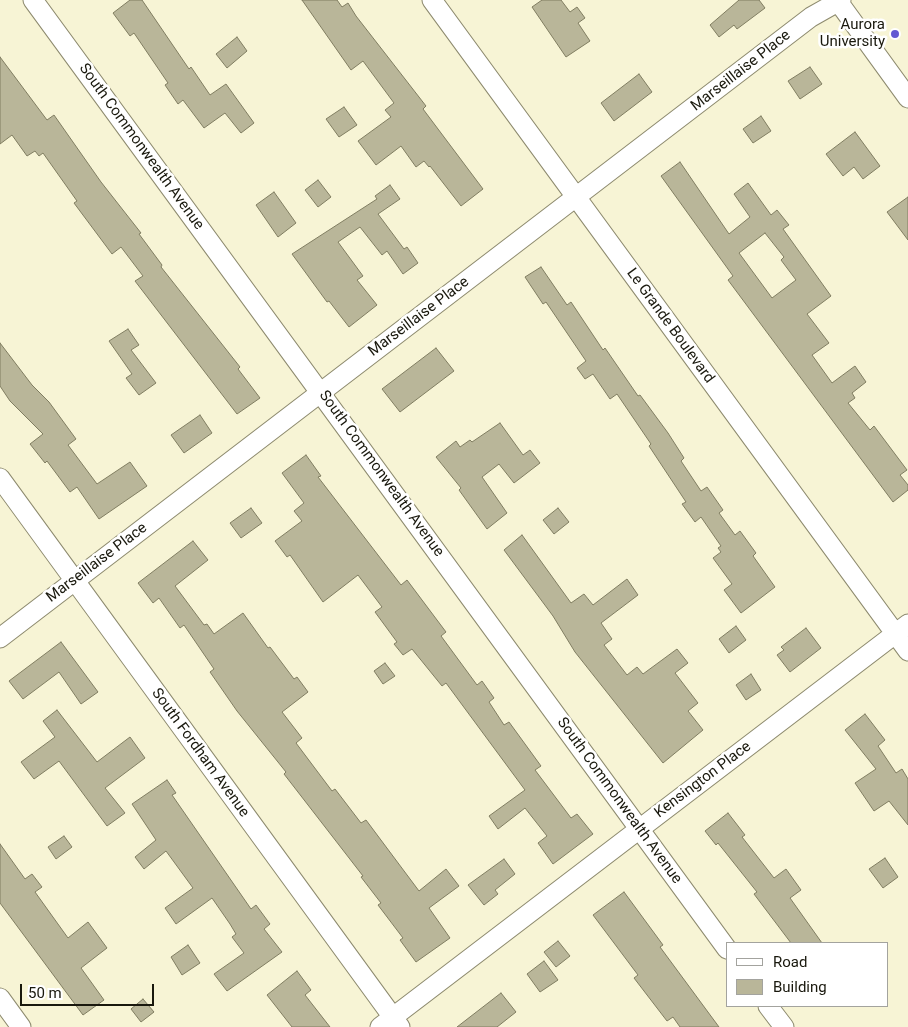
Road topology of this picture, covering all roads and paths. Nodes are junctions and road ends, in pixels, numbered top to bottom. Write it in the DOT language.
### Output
graph roads {
  1 [pos="33,0"];
  2 [pos="432,0"];
  3 [pos="839,1"];
  4 [pos="908,98"];
  5 [pos="576,198"];
  6 [pos="321,392"];
  7 [pos="0,478"];
  8 [pos="75,580"];
  9 [pos="901,628"];
  10 [pos="0,638"];
  11 [pos="908,651"];
  12 [pos="639,829"];
  13 [pos="726,948"];
  14 [pos="0,998"];
  15 [pos="769,1007"];
  16 [pos="391,1024"];
  17 [pos="21,1027"];
  18 [pos="784,1027"];
  1 -- 6 [label="street, South Commonwealth Avenue"];
  2 -- 5 [label="street, Le Grande Boulevard"];
  3 -- 4 [label="street"];
  3 -- 5 [label="street, Marseillaise Place"];
  5 -- 6 [label="street, Marseillaise Place"];
  5 -- 9 [label="street, Le Grande Boulevard"];
  6 -- 8 [label="street, Marseillaise Place"];
  6 -- 12 [label="street, South Commonwealth Avenue"];
  7 -- 8 [label="street, South Fordham Avenue"];
  8 -- 10 [label="street, Marseillaise Place"];
  8 -- 16 [label="street, South Fordham Avenue"];
  9 -- 11 [label="street, Le Grande Boulevard"];
  9 -- 12 [label="street, Kensington Place"];
  12 -- 13 [label="street, South Commonwealth Avenue"];
  12 -- 16 [label="street, Kensington Place"];
  14 -- 17 [label="street"];
  15 -- 18 [label="street"];
}
